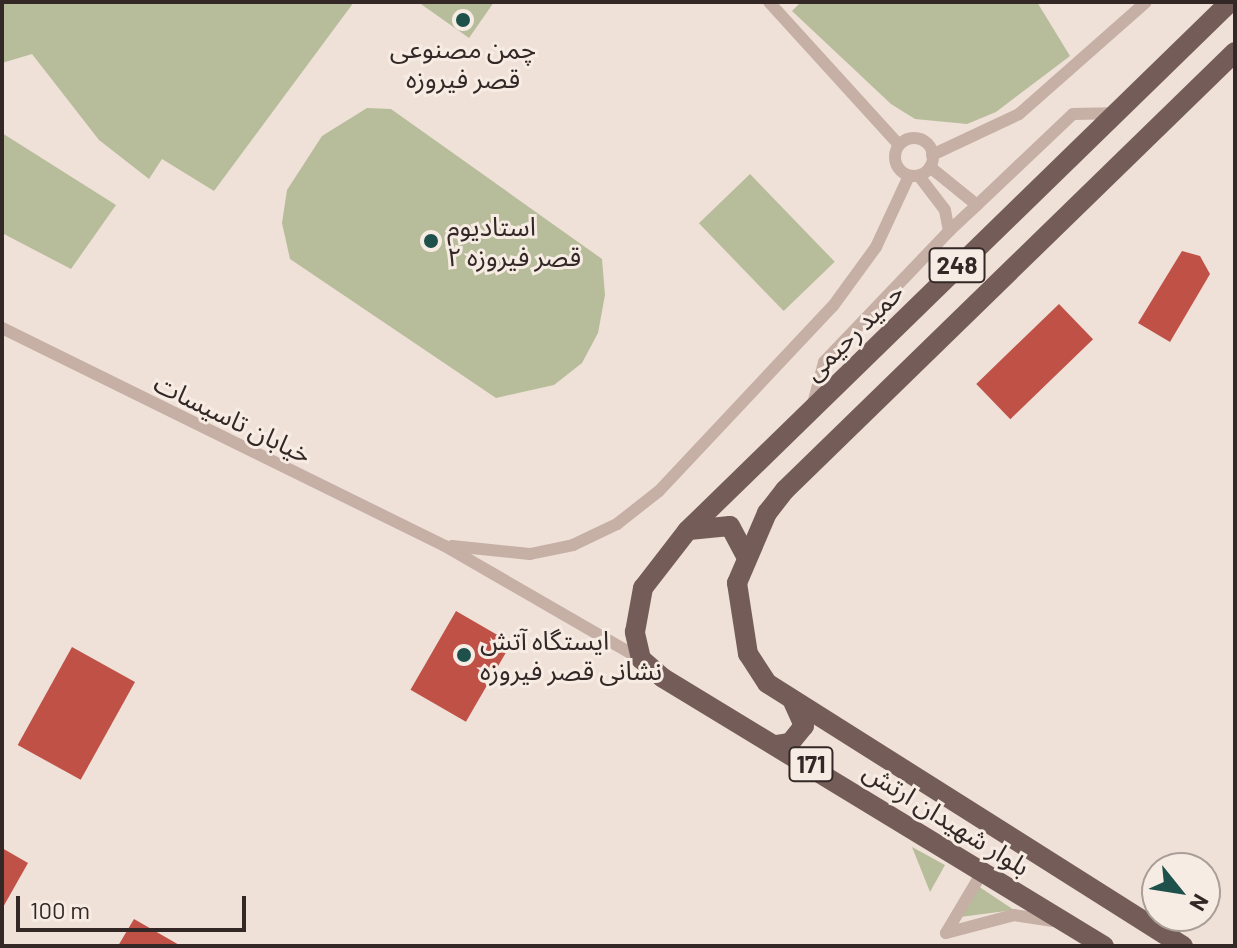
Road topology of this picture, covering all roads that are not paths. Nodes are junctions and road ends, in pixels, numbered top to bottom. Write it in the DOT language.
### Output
graph roads {
  1 [pos="769,2"];
  2 [pos="1146,2"];
  3 [pos="1230,2"];
  4 [pos="1235,52"];
  5 [pos="1112,113"];
  6 [pos="899,145"];
  7 [pos="931,161"];
  8 [pos="914,176"];
  9 [pos="977,205"];
  10 [pos="949,231"];
  11 [pos="2,328"];
  12 [pos="812,408"];
  13 [pos="687,531"];
  14 [pos="445,546"];
  15 [pos="745,554"];
  16 [pos="641,659"];
  17 [pos="793,701"];
  18 [pos="777,745"];
  19 [pos="983,871"];
  20 [pos="1069,926"];
  21 [pos="1104,946"];
  22 [pos="1183,946"];
  1 -- 6 [label="street"];
  2 -- 7 [label="street"];
  3 -- 5 [label="main road, حمید رحیمی / 248"];
  4 -- 15 [label="main road, 248"];
  5 -- 9 [label="street"];
  5 -- 12 [label="main road, حمید رحیمی / 248"];
  6 -- 7 [label="street"];
  6 -- 8 [label="street"];
  7 -- 8 [label="street"];
  7 -- 9 [label="street"];
  8 -- 10 [label="street"];
  8 -- 14 [label="street"];
  9 -- 10 [label="street"];
  10 -- 12 [label="street"];
  11 -- 14 [label="street, خیابان تاسیسات"];
  12 -- 13 [label="main road, حمید رحیمی / 248"];
  13 -- 15 [label="main road"];
  13 -- 16 [label="main road"];
  14 -- 16 [label="street, خیابان تاسیسات"];
  15 -- 17 [label="main road, بلوار شهیدان ارتش / 171"];
  16 -- 18 [label="main road, بلوار شهیدان ارتش / 171"];
  17 -- 18 [label="main road"];
  17 -- 22 [label="main road, بلوار شهیدان ارتش / 171"];
  18 -- 19 [label="main road, بلوار شهیدان ارتش / 171"];
  19 -- 20 [label="main road, بلوار شهیدان ارتش / 171"];
  19 -- 20 [label="street"];
  20 -- 21 [label="main road, بلوار شهیدان ارتش / 171"];
}
